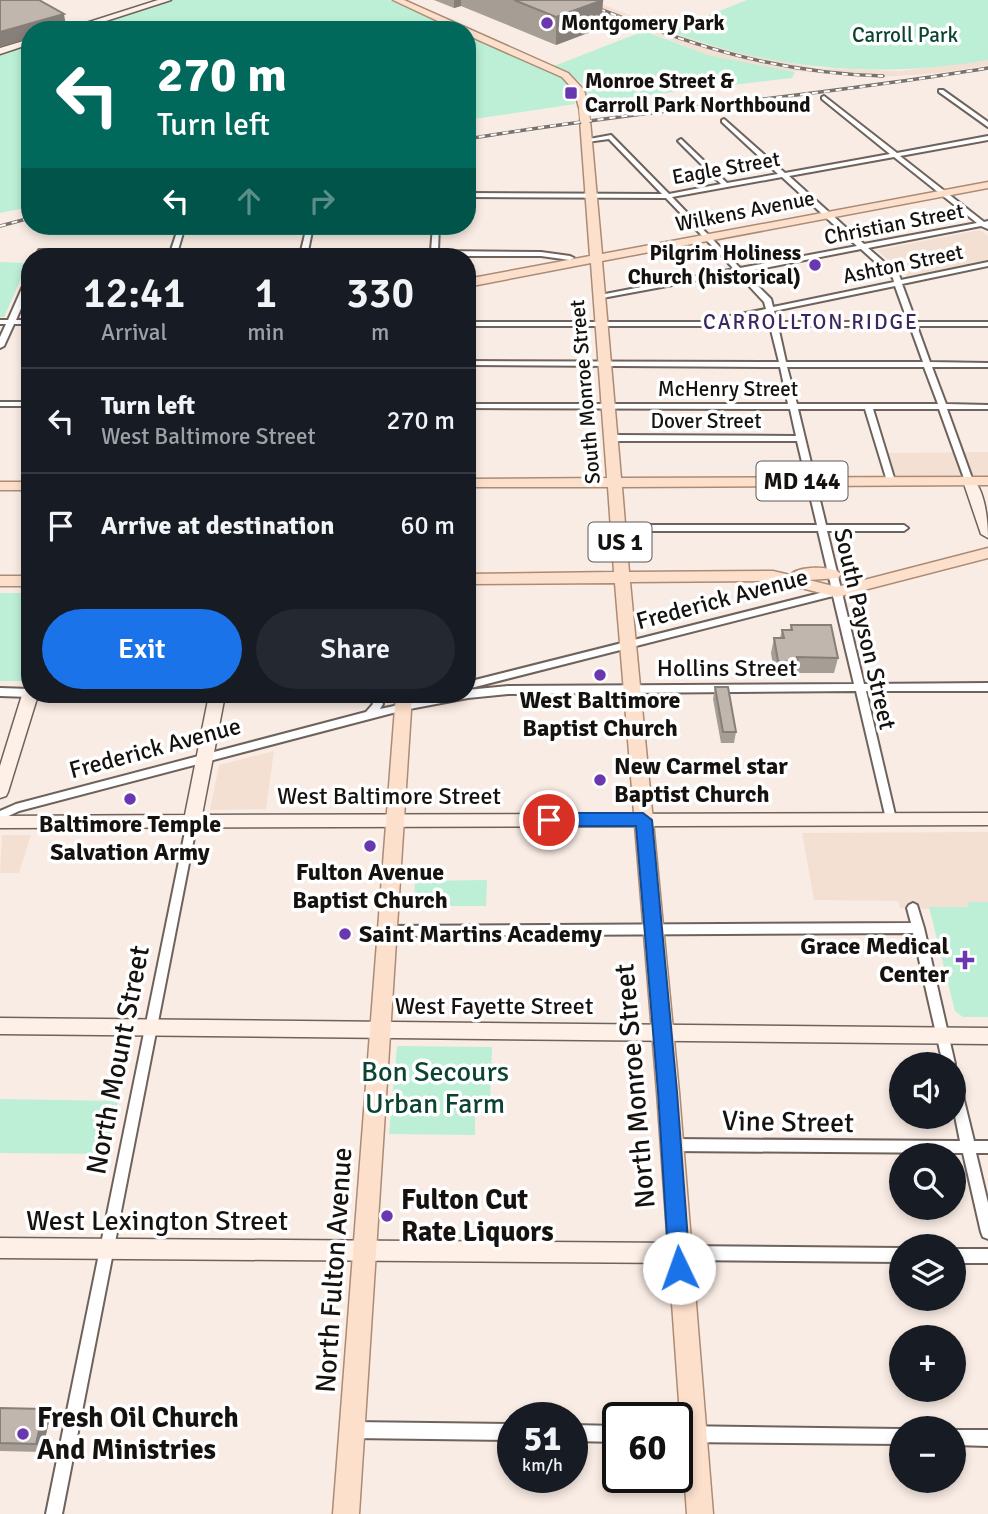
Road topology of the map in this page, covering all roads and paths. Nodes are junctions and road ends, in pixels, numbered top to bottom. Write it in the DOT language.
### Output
graph roads {
  1 [pos="167,0"];
  2 [pos="397,0"];
  3 [pos="98,21"];
  4 [pos="445,21"];
  5 [pos="476,35"];
  6 [pos="21,44"];
  7 [pos="0,51"];
  8 [pos="941,91"];
  9 [pos="824,98"];
  10 [pos="724,121"];
  11 [pos="988,125"];
  12 [pos="988,138"];
  13 [pos="587,139"];
  14 [pos="681,141"];
  15 [pos="895,155"];
  16 [pos="783,175"];
  17 [pos="988,182"];
  18 [pos="726,186"];
  19 [pos="941,191"];
  20 [pos="476,195"];
  21 [pos="592,196"];
  22 [pos="667,196"];
  23 [pos="826,213"];
  24 [pos="986,226"];
  25 [pos="706,236"];
  26 [pos="864,248"];
  27 [pos="476,255"];
  28 [pos="597,256"];
  29 [pos="570,258"];
  30 [pos="988,264"];
  31 [pos="740,272"];
  32 [pos="476,279"];
  33 [pos="476,279"];
  34 [pos="898,283"];
  35 [pos="600,297"];
  36 [pos="21,299"];
  37 [pos="770,309"];
  38 [pos="0,322"];
  39 [pos="11,322"];
  40 [pos="21,322"];
  41 [pos="476,324"];
  42 [pos="602,324"];
  43 [pos="703,324"];
  44 [pos="913,324"];
  45 [pos="988,324"];
  46 [pos="774,325"];
  47 [pos="0,346"];
  48 [pos="476,363"];
  49 [pos="605,364"];
  50 [pos="928,364"];
  51 [pos="783,365"];
  52 [pos="988,365"];
  53 [pos="0,404"];
  54 [pos="21,404"];
  55 [pos="476,406"];
  56 [pos="609,406"];
  57 [pos="793,407"];
  58 [pos="868,407"];
  59 [pos="943,407"];
  60 [pos="988,407"];
  61 [pos="611,438"];
  62 [pos="801,439"];
  63 [pos="811,481"];
  64 [pos="891,481"];
  65 [pos="970,481"];
  66 [pos="988,481"];
  67 [pos="615,482"];
  68 [pos="476,483"];
  69 [pos="0,486"];
  70 [pos="21,486"];
  71 [pos="619,528"];
  72 [pos="822,528"];
  73 [pos="904,528"];
  74 [pos="988,534"];
  75 [pos="988,553"];
  76 [pos="833,574"];
  77 [pos="773,576"];
  78 [pos="622,578"];
  79 [pos="476,579"];
  80 [pos="0,581"];
  81 [pos="21,581"];
  82 [pos="837,592"];
  83 [pos="628,647"];
  84 [pos="476,684"];
  85 [pos="988,687"];
  86 [pos="860,688"];
  87 [pos="632,690"];
  88 [pos="0,692"];
  89 [pos="21,693"];
  90 [pos="476,694"];
  91 [pos="27,703"];
  92 [pos="216,703"];
  93 [pos="376,703"];
  94 [pos="397,703"];
  95 [pos="404,703"];
  96 [pos="368,715"];
  97 [pos="204,759"];
  98 [pos="0,792"];
  99 [pos="0,816"];
  100 [pos="891,819"];
  101 [pos="988,819"];
  102 [pos="396,820"];
  103 [pos="643,820"];
  104 [pos="0,822"];
  105 [pos="192,822"];
  106 [pos="913,908"];
  107 [pos="918,928"];
  108 [pos="652,930"];
  109 [pos="388,931"];
  110 [pos="0,1026"];
  111 [pos="151,1027"];
  112 [pos="380,1030"];
  113 [pos="660,1031"];
  114 [pos="943,1036"];
  115 [pos="988,1036"];
  116 [pos="946,1052"];
  117 [pos="964,1129"];
  118 [pos="672,1145"];
  119 [pos="968,1147"];
  120 [pos="988,1147"];
  121 [pos="988,1232"];
  122 [pos="107,1247"];
  123 [pos="0,1248"];
  124 [pos="364,1250"];
  125 [pos="679,1253"];
  126 [pos="889,1255"];
  127 [pos="966,1256"];
  128 [pos="988,1256"];
  129 [pos="684,1402"];
  130 [pos="352,1430"];
  131 [pos="497,1432"];
  132 [pos="693,1435"];
  133 [pos="889,1437"];
  134 [pos="966,1438"];
  135 [pos="988,1438"];
  136 [pos="693,1477"];
  137 [pos="54,1514"];
  138 [pos="346,1514"];
  139 [pos="700,1514"];
  1 -- 3 [label="street"];
  2 -- 4 [label="main road, South Monroe Street"];
  5 -- 13 [label="main road, South Monroe Street, bridge"];
  6 -- 7 [label="street"];
  8 -- 11 [label="street"];
  9 -- 15 [label="street"];
  10 -- 16 [label="street"];
  12 -- 15 [label="street, Eagle Street"];
  13 -- 21 [label="main road, South Monroe Street"];
  13 -- 22 [label="street, South Payson Street"];
  14 -- 18 [label="street"];
  15 -- 16 [label="street, Eagle Street"];
  15 -- 19 [label="street"];
  16 -- 18 [label="street, Eagle Street"];
  16 -- 23 [label="street"];
  17 -- 19 [label="main road, Wilkens Avenue"];
  18 -- 22 [label="street, Eagle Street"];
  19 -- 23 [label="main road, Wilkens Avenue"];
  19 -- 24 [label="street"];
  20 -- 21 [label="street, Eagle Street"];
  21 -- 22 [label="street, Eagle Street"];
  21 -- 28 [label="main road, South Monroe Street"];
  22 -- 25 [label="street, South Payson Street"];
  23 -- 25 [label="main road, Wilkens Avenue"];
  23 -- 26 [label="street"];
  24 -- 26 [label="street, Christian Street"];
  25 -- 28 [label="main road, Wilkens Avenue"];
  25 -- 31 [label="street, South Payson Street"];
  26 -- 31 [label="street, Christian Street"];
  26 -- 34 [label="street"];
  27 -- 29 [label="street"];
  28 -- 29 [label="main road, Wilkens Avenue"];
  28 -- 32 [label="main road, Wilkens Avenue"];
  28 -- 35 [label="main road, South Monroe Street / US 1"];
  29 -- 33 [label="main road, Wilkens Avenue"];
  30 -- 34 [label="street, Ashton Street"];
  31 -- 35 [label="street, Christian Street"];
  31 -- 37 [label="street, South Payson Street"];
  34 -- 37 [label="street, Ashton Street"];
  34 -- 44 [label="street"];
  35 -- 42 [label="main road, South Monroe Street / US 1"];
  36 -- 39 [label="street"];
  37 -- 43 [label="street, Ashton Street"];
  37 -- 46 [label="street, South Payson Street"];
  38 -- 39 [label="street"];
  39 -- 40 [label="street"];
  39 -- 47 [label="street"];
  41 -- 42 [label="street"];
  42 -- 43 [label="street"];
  42 -- 49 [label="main road, South Monroe Street / US 1"];
  43 -- 46 [label="street"];
  44 -- 45 [label="street"];
  44 -- 46 [label="street"];
  44 -- 50 [label="street"];
  46 -- 51 [label="street, South Payson Street"];
  48 -- 49 [label="street"];
  49 -- 51 [label="street"];
  49 -- 56 [label="main road, South Monroe Street / US 1"];
  50 -- 51 [label="street"];
  50 -- 52 [label="street"];
  50 -- 59 [label="street"];
  51 -- 57 [label="street, South Payson Street"];
  53 -- 54 [label="street"];
  55 -- 56 [label="street, McHenry Street"];
  56 -- 57 [label="street, McHenry Street"];
  56 -- 61 [label="main road, South Monroe Street / US 1"];
  57 -- 58 [label="street, McHenry Street"];
  57 -- 62 [label="street, South Payson Street"];
  58 -- 59 [label="street, McHenry Street"];
  58 -- 64 [label="street"];
  59 -- 60 [label="street, McHenry Street"];
  59 -- 65 [label="street"];
  61 -- 62 [label="street, Dover Street"];
  61 -- 67 [label="main road, South Monroe Street / US 1"];
  62 -- 63 [label="street, South Payson Street"];
  63 -- 64 [label="main road, MD 144"];
  63 -- 67 [label="main road, MD 144"];
  63 -- 72 [label="street, South Payson Street"];
  64 -- 65 [label="main road, MD 144"];
  65 -- 66 [label="main road, MD 144"];
  65 -- 74 [label="street"];
  67 -- 68 [label="main road, MD 144"];
  67 -- 71 [label="main road, South Monroe Street / US 1"];
  69 -- 70 [label="main road"];
  71 -- 72 [label="street"];
  71 -- 78 [label="main road, South Monroe Street / US 1"];
  72 -- 73 [label="street"];
  72 -- 76 [label="street, South Payson Street"];
  75 -- 82 [label="main road, Frederick Avenue"];
  76 -- 77 [label="main road"];
  76 -- 82 [label="street, South Payson Street"];
  77 -- 78 [label="main road"];
  77 -- 82 [label="main road"];
  78 -- 79 [label="main road"];
  78 -- 83 [label="main road, South Monroe Street / US 1"];
  80 -- 81 [label="main road"];
  82 -- 83 [label="street, Frederick Avenue"];
  82 -- 86 [label="street, South Payson Street"];
  83 -- 84 [label="street, Frederick Avenue"];
  83 -- 87 [label="main road, South Monroe Street / US 1"];
  85 -- 86 [label="street, Hollins Street"];
  86 -- 87 [label="street, Hollins Street"];
  86 -- 100 [label="street, South Payson Street"];
  87 -- 90 [label="street, Hollins Street"];
  87 -- 103 [label="main road, South Monroe Street / US 1"];
  88 -- 89 [label="street"];
  91 -- 98 [label="street"];
  92 -- 97 [label="street"];
  93 -- 96 [label="street"];
  94 -- 96 [label="street, Frederick Avenue"];
  95 -- 102 [label="main road, North Fulton Avenue"];
  96 -- 97 [label="street, Frederick Avenue"];
  97 -- 99 [label="street, Frederick Avenue"];
  97 -- 105 [label="street"];
  100 -- 101 [label="street, West Baltimore Street"];
  100 -- 103 [label="street, West Baltimore Street"];
  102 -- 103 [label="street, West Baltimore Street"];
  102 -- 105 [label="street, West Baltimore Street"];
  102 -- 109 [label="main road, North Fulton Avenue"];
  103 -- 108 [label="main road, North Monroe Street / US 1"];
  104 -- 105 [label="street, West Baltimore Street"];
  105 -- 111 [label="street, North Mount Street"];
  106 -- 107 [label="street"];
  107 -- 108 [label="street"];
  107 -- 114 [label="street"];
  108 -- 109 [label="street"];
  108 -- 113 [label="main road, North Monroe Street / US 1"];
  109 -- 112 [label="main road, North Fulton Avenue"];
  110 -- 111 [label="street, West Fayette Street"];
  111 -- 112 [label="street, West Fayette Street"];
  111 -- 122 [label="street, North Mount Street"];
  112 -- 113 [label="street, West Fayette Street"];
  112 -- 124 [label="main road, North Fulton Avenue"];
  113 -- 114 [label="street, West Fayette Street"];
  113 -- 118 [label="main road, North Monroe Street / US 1"];
  114 -- 115 [label="street, West Fayette Street"];
  114 -- 116 [label="street"];
  117 -- 119 [label="street"];
  118 -- 119 [label="street, Vine Street"];
  118 -- 125 [label="main road, North Monroe Street / US 1"];
  119 -- 120 [label="street, Vine Street"];
  119 -- 121 [label="street"];
  122 -- 123 [label="street, West Lexington Street"];
  122 -- 124 [label="street, West Lexington Street"];
  122 -- 137 [label="street, North Mount Street"];
  124 -- 125 [label="street, West Lexington Street"];
  124 -- 130 [label="main road, North Fulton Avenue"];
  125 -- 126 [label="street, West Lexington Street"];
  125 -- 129 [label="main road, North Monroe Street / US 1"];
  127 -- 128 [label="street"];
  130 -- 131 [label="street"];
  130 -- 138 [label="main road, North Fulton Avenue"];
  132 -- 133 [label="street"];
  134 -- 135 [label="street"];
  136 -- 139 [label="main road, North Monroe Street / US 1"];
}
